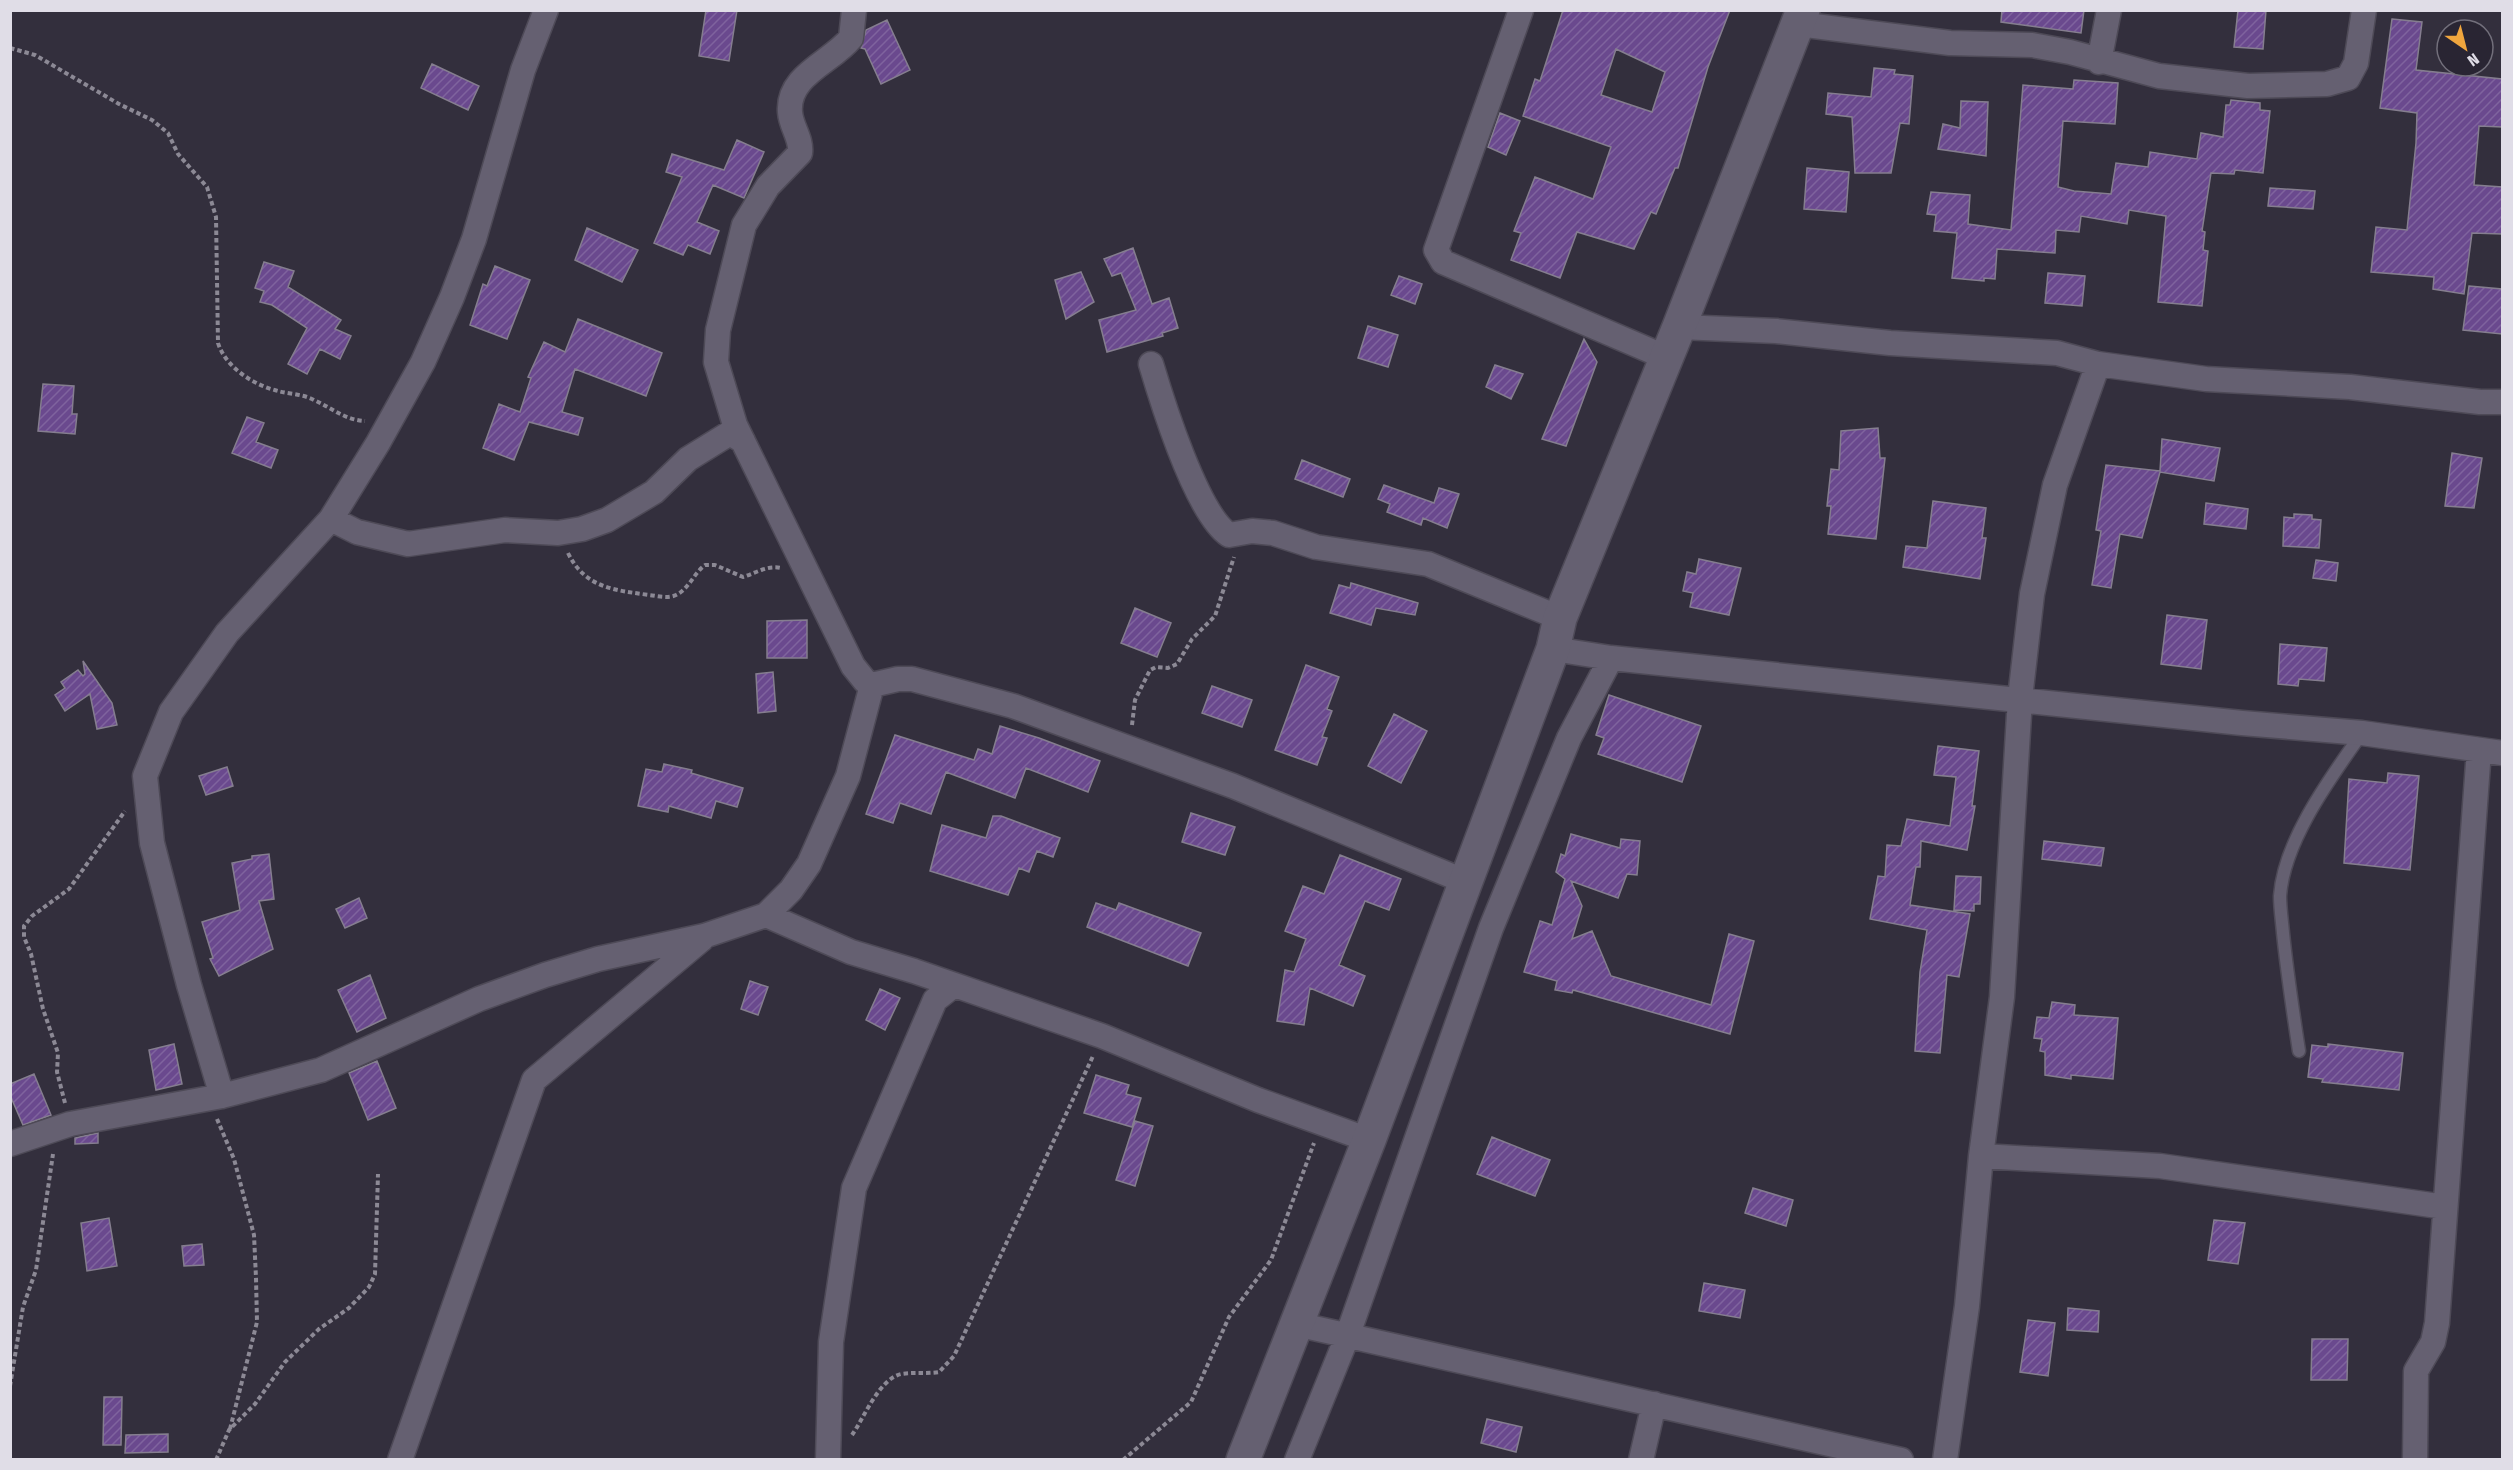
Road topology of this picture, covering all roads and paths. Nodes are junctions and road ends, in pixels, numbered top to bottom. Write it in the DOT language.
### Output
graph roads {
  1 [pos="546,10"];
  2 [pos="854,10"];
  3 [pos="1521,10"];
  4 [pos="2109,10"];
  5 [pos="2364,10"];
  6 [pos="1800,17"];
  7 [pos="10,48"];
  8 [pos="2099,62"];
  9 [pos="1678,327"];
  10 [pos="1665,357"];
  11 [pos="1151,364"];
  12 [pos="2098,364"];
  13 [pos="2502,402"];
  14 [pos="390,421"];
  15 [pos="743,441"];
  16 [pos="331,519"];
  17 [pos="558,533"];
  18 [pos="1234,536"];
  19 [pos="807,574"];
  20 [pos="1556,633"];
  21 [pos="1611,658"];
  22 [pos="872,685"];
  23 [pos="2020,698"];
  24 [pos="2362,733"];
  25 [pos="1124,747"];
  26 [pos="2491,752"];
  27 [pos="144,783"];
  28 [pos="1464,881"];
  29 [pos="766,915"];
  30 [pos="704,936"];
  31 [pos="954,985"];
  32 [pos="1102,1036"];
  33 [pos="2299,1052"];
  34 [pos="216,1098"];
  35 [pos="1322,1123"];
  36 [pos="63,1126"];
  37 [pos="1369,1140"];
  38 [pos="10,1144"];
  39 [pos="1981,1156"];
  40 [pos="378,1174"];
  41 [pos="2445,1208"];
  42 [pos="1296,1324"];
  43 [pos="1347,1336"];
  44 [pos="10,1386"];
  45 [pos="1654,1404"];
  46 [pos="229,1430"];
  47 [pos="848,1441"];
  48 [pos="1890,1458"];
  49 [pos="216,1460"];
  50 [pos="400,1460"];
  51 [pos="828,1460"];
  52 [pos="1123,1460"];
  53 [pos="1243,1460"];
  54 [pos="1297,1460"];
  55 [pos="1641,1460"];
  56 [pos="1945,1460"];
  57 [pos="2415,1460"];
  1 -- 14 [label="street"];
  2 -- 15 [label="street"];
  3 -- 10 [label="street"];
  4 -- 8 [label="street"];
  5 -- 8 [label="street"];
  6 -- 8 [label="street"];
  6 -- 9 [label="street"];
  7 -- 14 [label="path"];
  9 -- 10 [label="street"];
  9 -- 12 [label="street"];
  10 -- 20 [label="street"];
  11 -- 18 [label="street"];
  12 -- 13 [label="street"];
  12 -- 23 [label="street"];
  14 -- 16 [label="street"];
  15 -- 17 [label="street"];
  15 -- 19 [label="street"];
  16 -- 17 [label="street"];
  16 -- 27 [label="street"];
  17 -- 19 [label="path"];
  18 -- 20 [label="street"];
  18 -- 25 [label="path"];
  19 -- 22 [label="street"];
  20 -- 21 [label="street"];
  20 -- 28 [label="street"];
  21 -- 23 [label="street"];
  21 -- 43 [label="street"];
  22 -- 25 [label="street"];
  22 -- 29 [label="street"];
  23 -- 24 [label="street"];
  23 -- 39 [label="street"];
  24 -- 26 [label="street"];
  24 -- 33 [label="lane"];
  25 -- 28 [label="street"];
  26 -- 41 [label="street"];
  27 -- 34 [label="street"];
  27 -- 36 [label="path"];
  28 -- 37 [label="street"];
  29 -- 30 [label="street"];
  29 -- 31 [label="street"];
  30 -- 34 [label="street"];
  30 -- 50 [label="street"];
  31 -- 32 [label="street"];
  31 -- 51 [label="street"];
  32 -- 35 [label="street"];
  32 -- 47 [label="path"];
  34 -- 36 [label="street"];
  34 -- 46 [label="path"];
  35 -- 37 [label="street"];
  35 -- 52 [label="path"];
  36 -- 38 [label="street"];
  36 -- 44 [label="path"];
  37 -- 42 [label="street"];
  39 -- 41 [label="street"];
  39 -- 56 [label="street"];
  40 -- 46 [label="path"];
  41 -- 57 [label="street"];
  42 -- 43 [label="street"];
  42 -- 53 [label="street"];
  43 -- 45 [label="street"];
  43 -- 54 [label="street"];
  45 -- 48 [label="street"];
  45 -- 55 [label="street"];
  46 -- 49 [label="path"];
}
